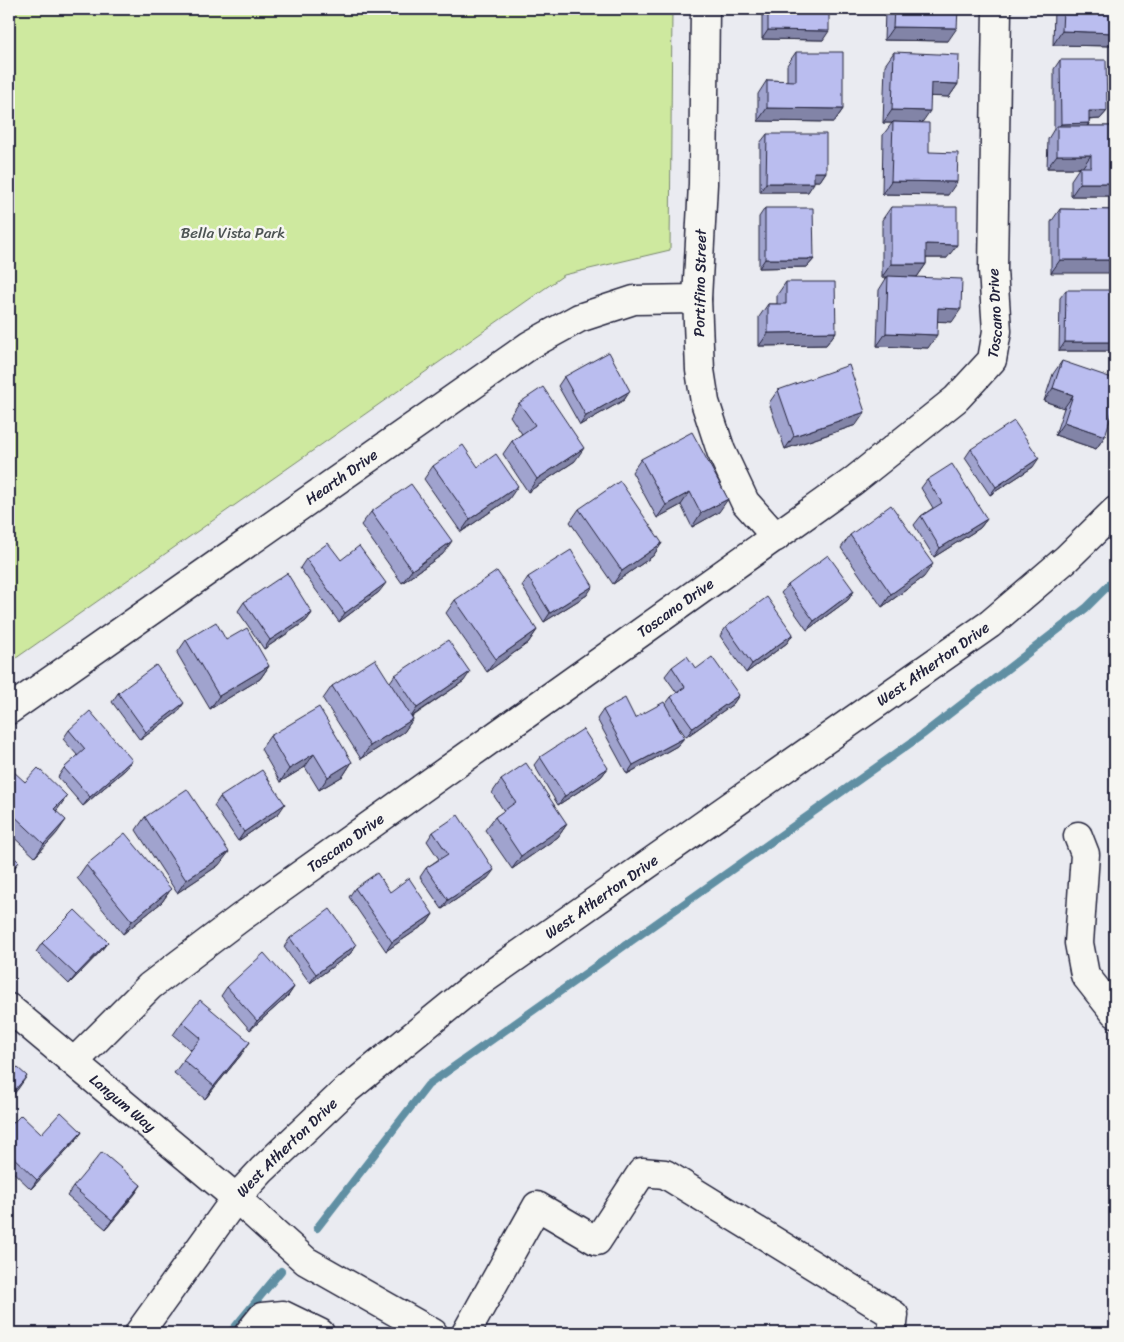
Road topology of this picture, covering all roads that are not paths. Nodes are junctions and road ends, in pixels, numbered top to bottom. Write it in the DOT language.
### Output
graph roads {
  1 [pos="705,9"];
  2 [pos="997,9"];
  3 [pos="697,300"];
  4 [pos="1115,512"];
  5 [pos="776,537"];
  6 [pos="9,710"];
  7 [pos="1078,836"];
  8 [pos="9,1008"];
  9 [pos="1115,1013"];
  10 [pos="74,1062"];
  11 [pos="236,1198"];
  12 [pos="139,1333"];
  13 [pos="249,1333"];
  14 [pos="320,1333"];
  15 [pos="433,1333"];
  16 [pos="466,1333"];
  17 [pos="892,1333"];
  1 -- 3 [label="street, Portifino Street"];
  2 -- 5 [label="street, Toscano Drive"];
  3 -- 5 [label="street, Portifino Street"];
  3 -- 6 [label="street, Hearth Drive"];
  4 -- 11 [label="street, West Atherton Drive"];
  5 -- 10 [label="street, Toscano Drive"];
  7 -- 9 [label="street"];
  8 -- 10 [label="street, Langum Way"];
  10 -- 11 [label="street, Langum Way"];
  11 -- 12 [label="street, West Atherton Drive"];
  11 -- 15 [label="street, Langum Way"];
  13 -- 14 [label="street"];
  16 -- 17 [label="street"];
}
